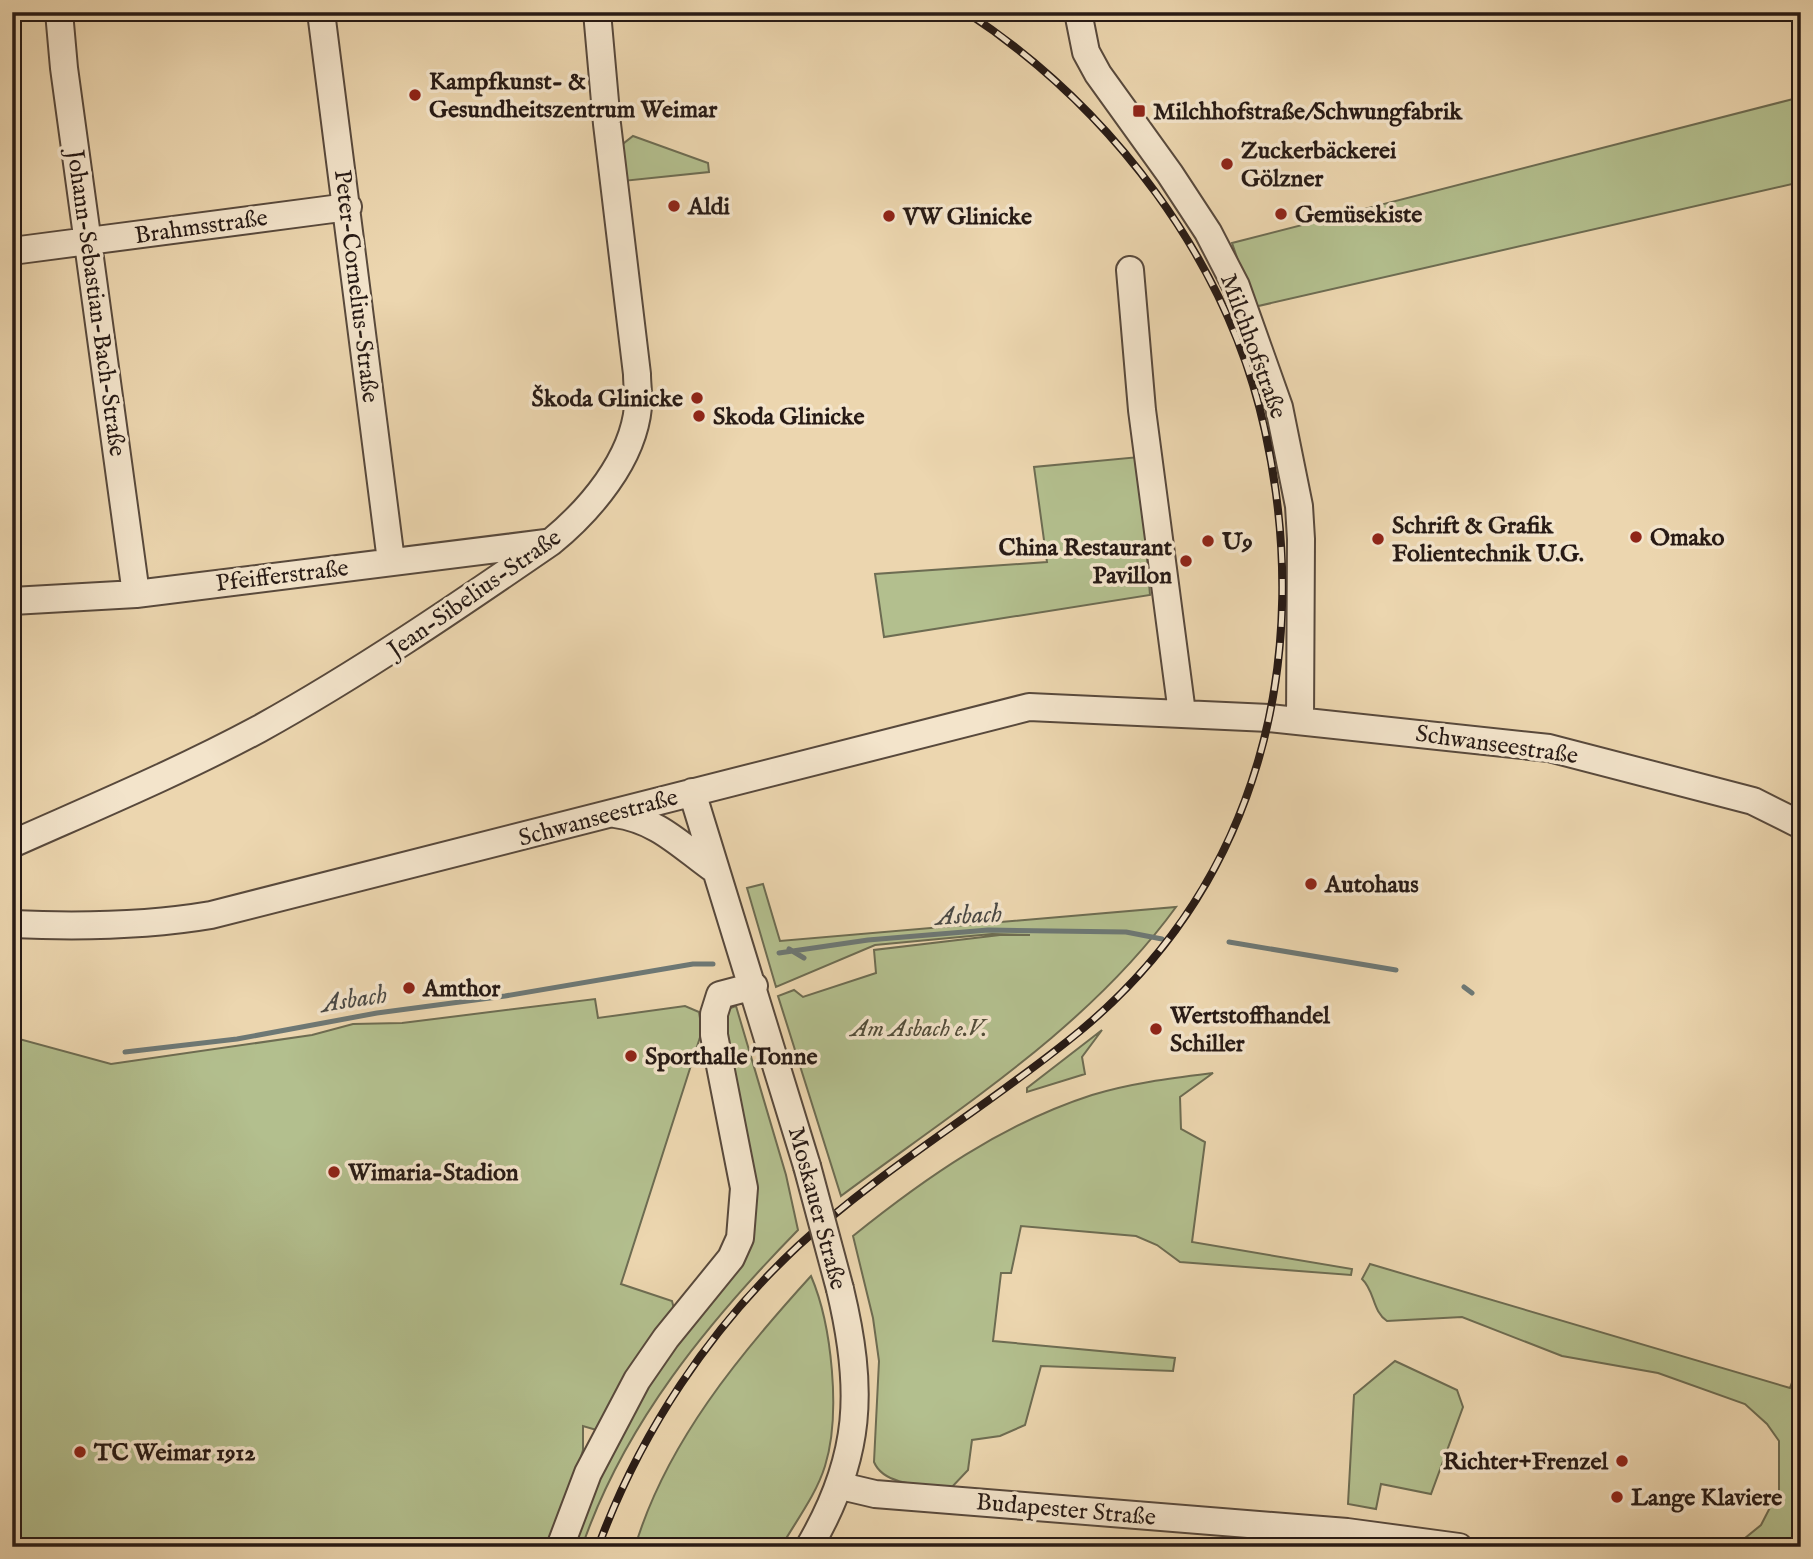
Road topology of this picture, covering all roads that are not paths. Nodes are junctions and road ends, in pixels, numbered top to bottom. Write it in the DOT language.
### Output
graph roads {
  1 [pos="59,12"];
  2 [pos="321,12"];
  3 [pos="597,12"];
  4 [pos="1078,12"];
  5 [pos="348,207"];
  6 [pos="90,241"];
  7 [pos="12,251"];
  8 [pos="1130,270"];
  9 [pos="551,542"];
  10 [pos="391,561"];
  11 [pos="136,594"];
  12 [pos="12,601"];
  13 [pos="1182,713"];
  14 [pos="1300,721"];
  15 [pos="692,792"];
  16 [pos="612,814"];
  17 [pos="1801,825"];
  18 [pos="12,844"];
  19 [pos="715,870"];
  20 [pos="12,924"];
  21 [pos="754,986"];
  22 [pos="841,1486"];
  23 [pos="560,1547"];
  24 [pos="808,1547"];
  25 [pos="1459,1547"];
  1 -- 6 [label="street, Johann-Sebastian-Bach-Straße"];
  2 -- 5 [label="street, Peter-Cornelius-Straße"];
  3 -- 9 [label="street, Jean-Sibelius-Straße"];
  4 -- 14 [label="street, Milchhofstraße"];
  5 -- 6 [label="street, Brahmsstraße"];
  5 -- 10 [label="street, Peter-Cornelius-Straße"];
  6 -- 7 [label="street, Brahmsstraße"];
  6 -- 11 [label="street, Johann-Sebastian-Bach-Straße"];
  8 -- 13 [label="street"];
  9 -- 10 [label="street, Pfeifferstraße"];
  9 -- 18 [label="street, Jean-Sibelius-Straße"];
  10 -- 11 [label="street, Pfeifferstraße"];
  11 -- 12 [label="street, Pfeifferstraße"];
  13 -- 14 [label="street, Schwanseestraße"];
  13 -- 15 [label="street, Schwanseestraße"];
  14 -- 17 [label="street, Schwanseestraße"];
  15 -- 16 [label="street, Schwanseestraße"];
  15 -- 19 [label="street, Moskauer Straße"];
  16 -- 19 [label="street"];
  16 -- 20 [label="street, Schwanseestraße"];
  19 -- 21 [label="street, Moskauer Straße"];
  21 -- 22 [label="street, Moskauer Straße, bridge"];
  21 -- 23 [label="street"];
  22 -- 24 [label="street, Moskauer Straße"];
  22 -- 25 [label="street, Budapester Straße"];
}
